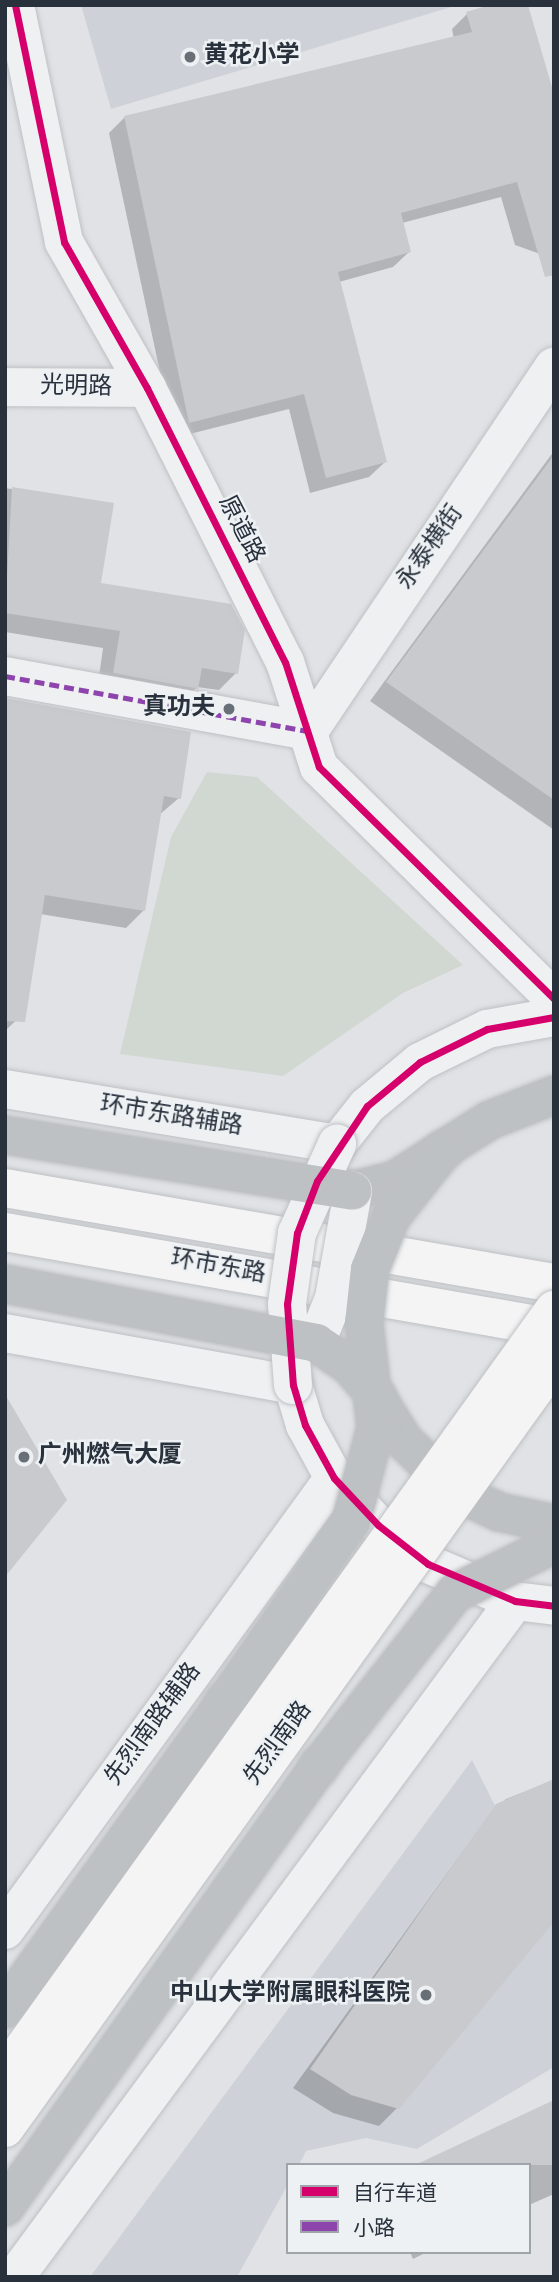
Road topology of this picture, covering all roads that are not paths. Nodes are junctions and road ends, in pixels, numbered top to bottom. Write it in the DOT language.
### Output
graph roads {
  1 [pos="15,5"];
  2 [pos="554,367"];
  3 [pos="5,387"];
  4 [pos="147,388"];
  5 [pos="5,676"];
  6 [pos="309,731"];
  7 [pos="554,999"];
  8 [pos="554,1017"];
  9 [pos="5,1089"];
  10 [pos="551,1097"];
  11 [pos="5,1135"];
  12 [pos="337,1144"];
  13 [pos="443,1151"];
  14 [pos="5,1188"];
  15 [pos="353,1191"];
  16 [pos="5,1232"];
  17 [pos="554,1283"];
  18 [pos="5,1284"];
  19 [pos="554,1310"];
  20 [pos="554,1328"];
  21 [pos="5,1333"];
  22 [pos="316,1343"];
  23 [pos="554,1362"];
  24 [pos="293,1385"];
  25 [pos="376,1396"];
  26 [pos="334,1478"];
  27 [pos="554,1524"];
  28 [pos="554,1544"];
  29 [pos="515,1601"];
  30 [pos="554,1606"];
  31 [pos="5,1930"];
  32 [pos="5,2009"];
  33 [pos="5,2074"];
  34 [pos="5,2127"];
  35 [pos="5,2207"];
  36 [pos="15,2277"];
  1 -- 4 [label="street, 原道路"];
  2 -- 6 [label="street, 永泰横街"];
  3 -- 4 [label="street, 光明路"];
  4 -- 6 [label="street, 原道路"];
  5 -- 6 [label="street"];
  6 -- 7 [label="street, 原道路"];
  8 -- 12 [label="street"];
  9 -- 12 [label="street, 环市东路辅路"];
  10 -- 13 [label="main road"];
  11 -- 15 [label="main road, bridge"];
  12 -- 24 [label="street, bridge"];
  13 -- 15 [label="main road, bridge"];
  13 -- 25 [label="main road, bridge"];
  14 -- 17 [label="main road, 环市东路"];
  15 -- 22 [label="street, bridge"];
  16 -- 20 [label="main road, 环市东路"];
  18 -- 22 [label="main road, bridge"];
  19 -- 33 [label="main road, 先烈南路, bridge"];
  21 -- 24 [label="street"];
  22 -- 25 [label="main road, bridge"];
  23 -- 34 [label="main road, 先烈南路, bridge"];
  24 -- 26 [label="street"];
  25 -- 27 [label="main road, bridge"];
  25 -- 32 [label="main road, bridge"];
  26 -- 29 [label="street, bridge"];
  26 -- 31 [label="street, 先烈南路辅路"];
  28 -- 35 [label="main road, bridge"];
  29 -- 30 [label="street"];
  29 -- 36 [label="street"];
}
